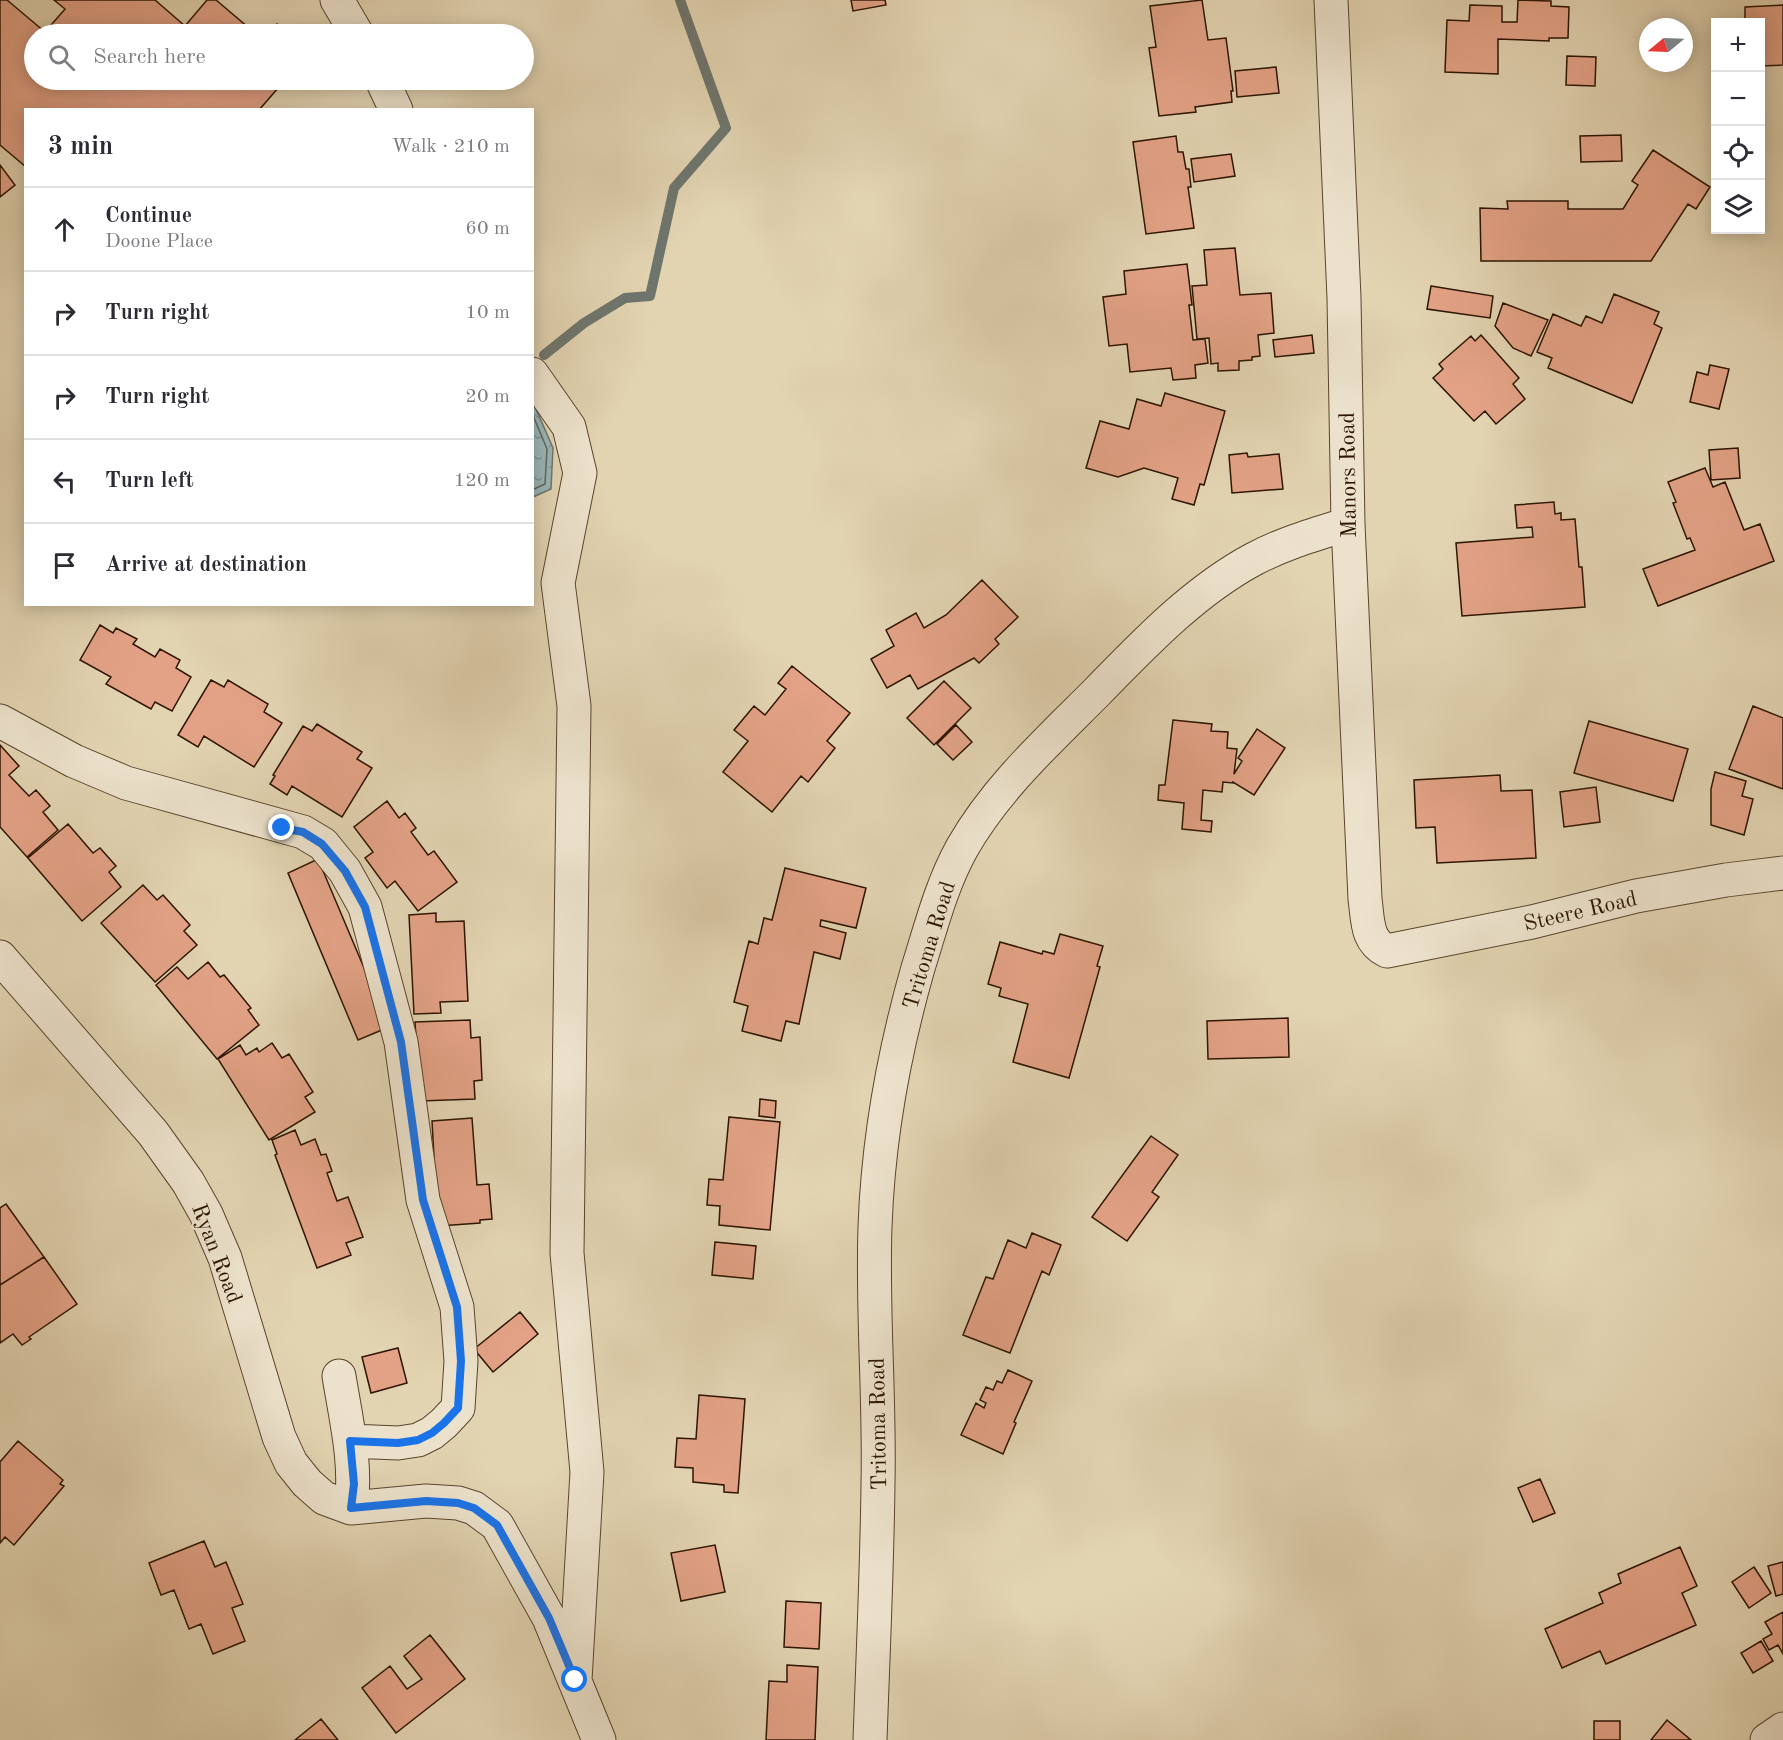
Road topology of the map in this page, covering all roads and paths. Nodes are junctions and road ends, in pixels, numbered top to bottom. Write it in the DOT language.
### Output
graph roads {
  1 [pos="338,0"];
  2 [pos="1331,0"];
  3 [pos="351,24"];
  4 [pos="387,90"];
  5 [pos="395,108"];
  6 [pos="534,377"];
  7 [pos="1348,524"];
  8 [pos="0,721"];
  9 [pos="1783,873"];
  10 [pos="1378,947"];
  11 [pos="0,957"];
  12 [pos="339,1376"];
  13 [pos="350,1441"];
  14 [pos="351,1508"];
  15 [pos="575,1680"];
  16 [pos="1783,1729"];
  17 [pos="599,1740"];
  18 [pos="870,1740"];
  19 [pos="1767,1740"];
  1 -- 3 [label="street"];
  2 -- 7 [label="street, Manors Road"];
  4 -- 5 [label="street"];
  6 -- 15 [label="street"];
  7 -- 10 [label="street, Manors Road"];
  7 -- 18 [label="street, Tritoma Road"];
  8 -- 13 [label="street"];
  9 -- 10 [label="street, Steere Road"];
  11 -- 14 [label="street, Ryan Road"];
  12 -- 13 [label="street"];
  13 -- 14 [label="street"];
  14 -- 15 [label="street"];
  15 -- 17 [label="street"];
  16 -- 19 [label="street"];
}
